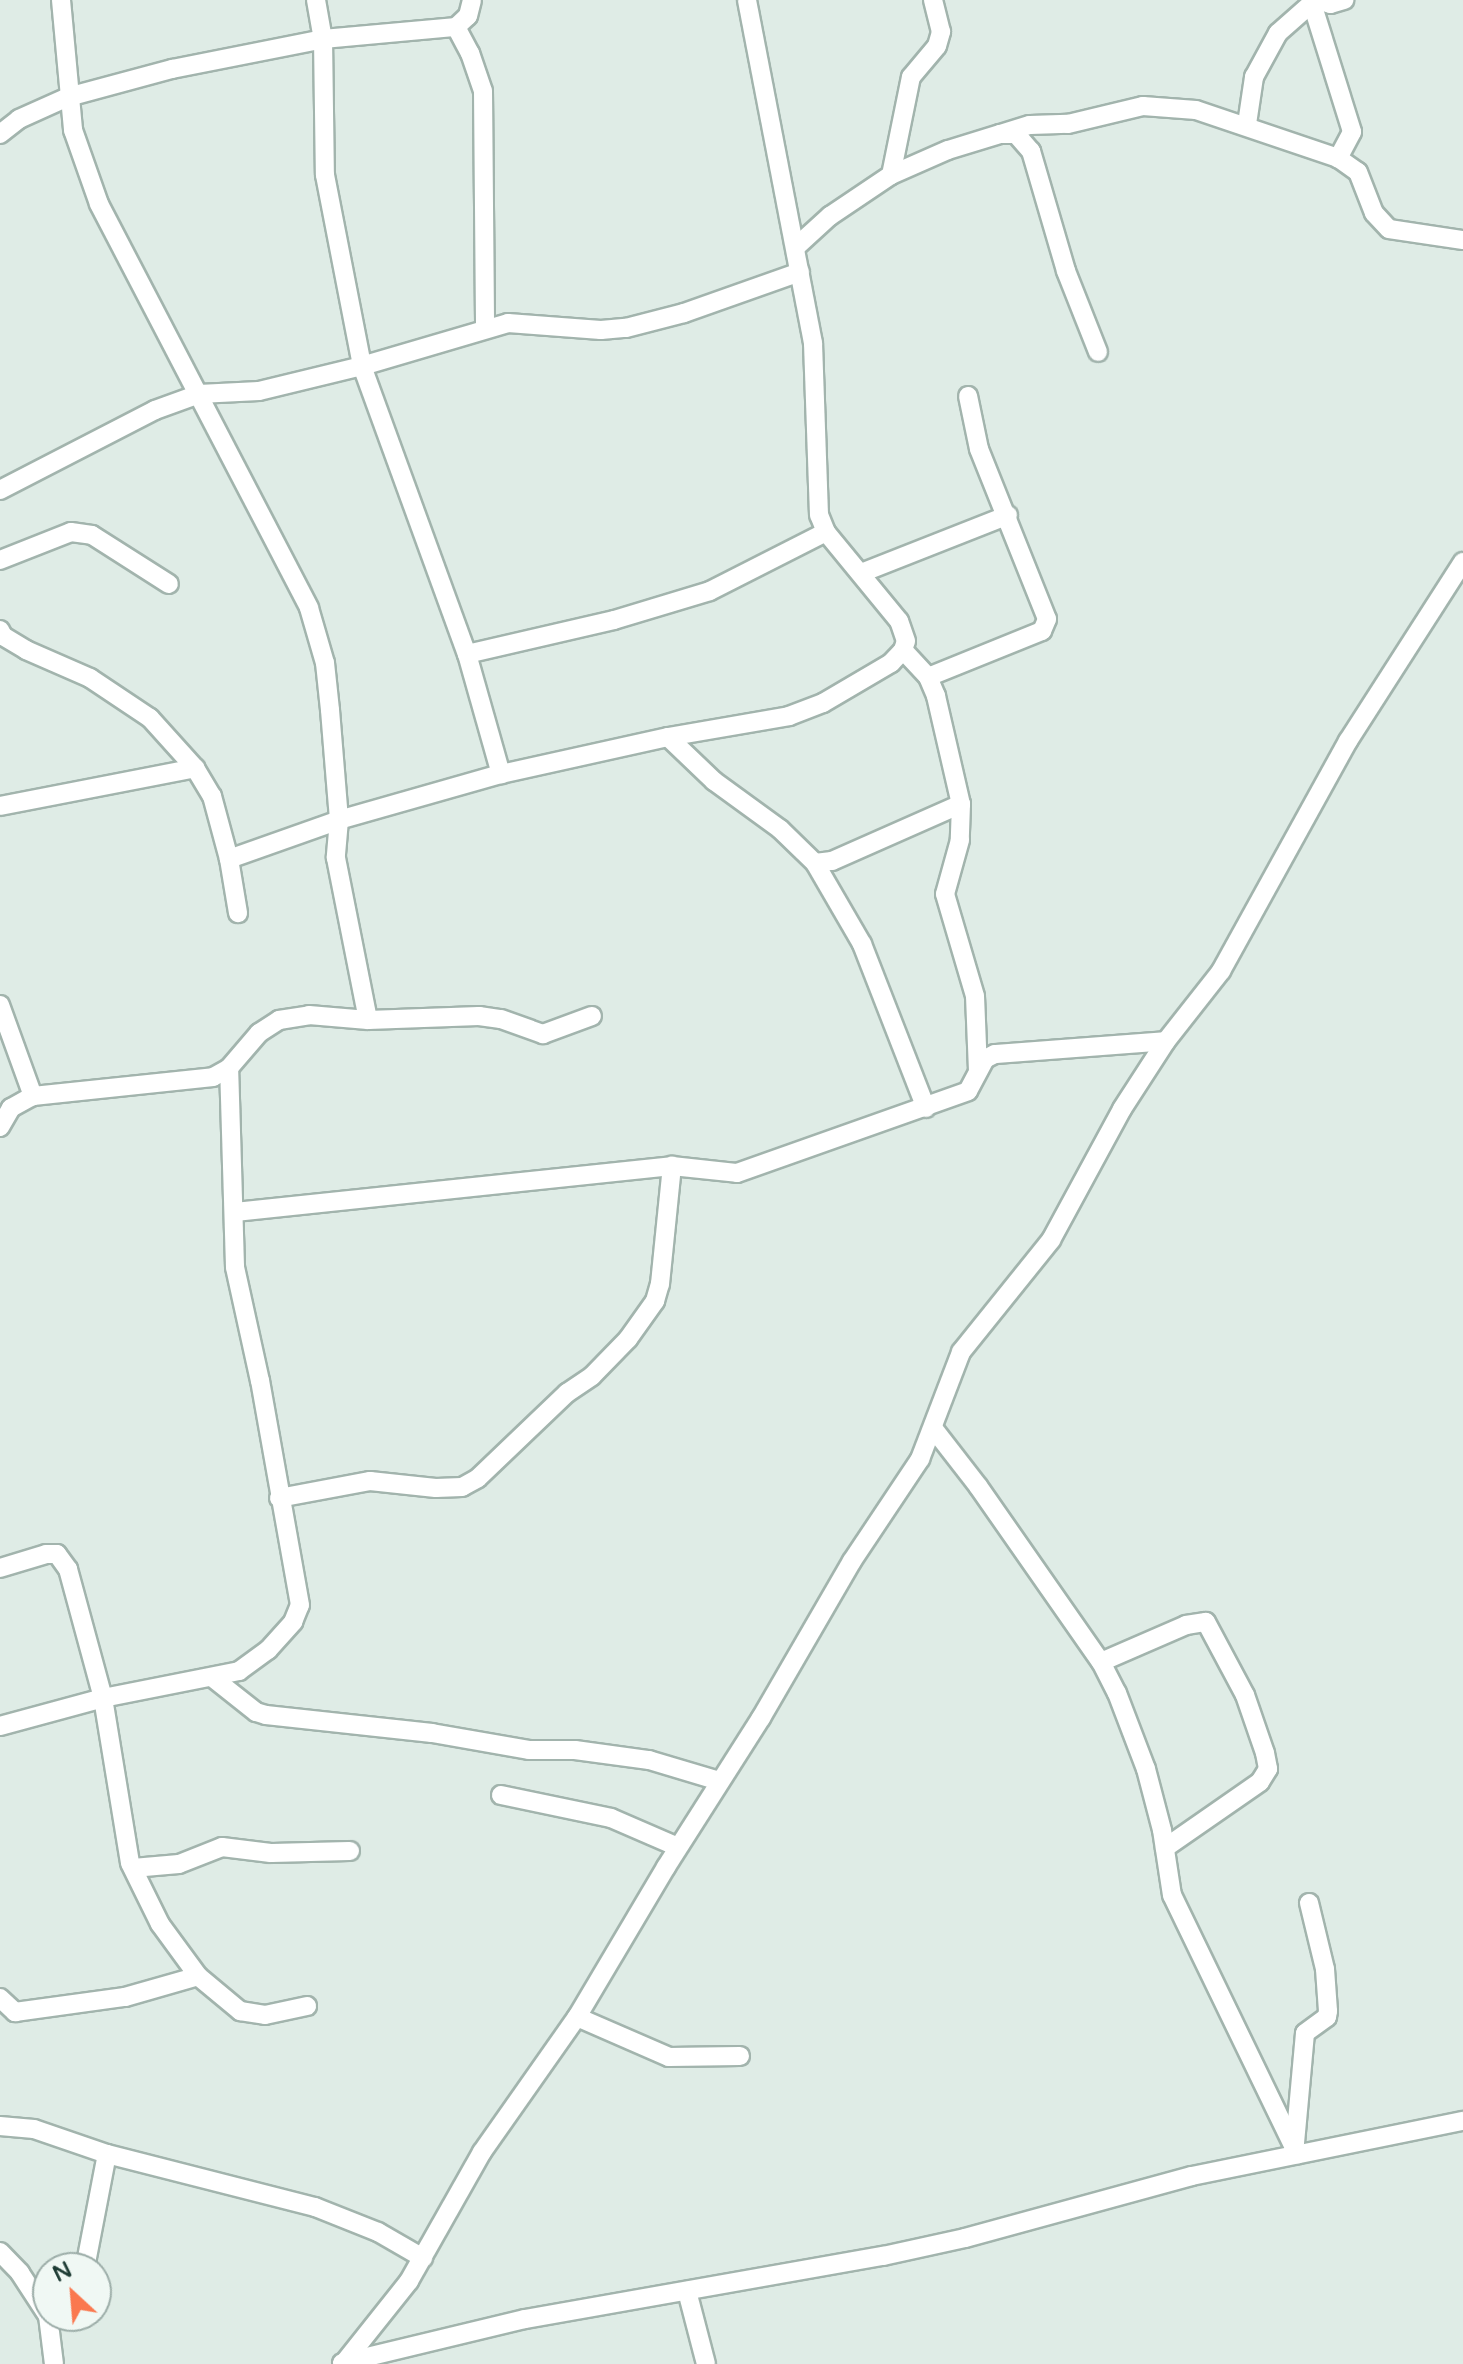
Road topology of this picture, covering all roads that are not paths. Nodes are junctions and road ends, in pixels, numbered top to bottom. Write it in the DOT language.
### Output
graph roads {
  1 [pos="61,0"];
  2 [pos="316,0"];
  3 [pos="472,0"];
  4 [pos="747,0"];
  5 [pos="933,0"];
  6 [pos="1344,0"];
  7 [pos="1314,1"];
  8 [pos="456,27"];
  9 [pos="323,39"];
  10 [pos="68,97"];
  11 [pos="1247,124"];
  12 [pos="0,134"];
  13 [pos="1000,134"];
  14 [pos="1338,158"];
  15 [pos="891,175"];
  16 [pos="1463,240"];
  17 [pos="797,246"];
  18 [pos="800,272"];
  19 [pos="485,329"];
  20 [pos="1098,352"];
  21 [pos="362,366"];
  22 [pos="199,394"];
  23 [pos="968,396"];
  24 [pos="0,490"];
  25 [pos="1008,515"];
  26 [pos="826,532"];
  27 [pos="0,560"];
  28 [pos="1463,562"];
  29 [pos="861,573"];
  30 [pos="169,584"];
  31 [pos="0,630"];
  32 [pos="903,650"];
  33 [pos="467,654"];
  34 [pos="928,677"];
  35 [pos="668,737"];
  36 [pos="195,768"];
  37 [pos="501,774"];
  38 [pos="961,804"];
  39 [pos="0,806"];
  40 [pos="339,820"];
  41 [pos="229,859"];
  42 [pos="815,863"];
  43 [pos="238,913"];
  44 [pos="0,1005"];
  45 [pos="592,1016"];
  46 [pos="368,1020"];
  47 [pos="1166,1041"];
  48 [pos="229,1068"];
  49 [pos="978,1073"];
  50 [pos="29,1097"];
  51 [pos="0,1099"];
  52 [pos="926,1108"];
  53 [pos="0,1127"];
  54 [pos="672,1166"];
  55 [pos="235,1212"];
  56 [pos="933,1428"];
  57 [pos="279,1498"];
  58 [pos="0,1568"];
  59 [pos="1101,1662"];
  60 [pos="213,1678"];
  61 [pos="103,1698"];
  62 [pos="0,1726"];
  63 [pos="719,1781"];
  64 [pos="501,1795"];
  65 [pos="678,1847"];
  66 [pos="1165,1848"];
  67 [pos="350,1851"];
  68 [pos="133,1868"];
  69 [pos="1309,1903"];
  70 [pos="198,1976"];
  71 [pos="0,1998"];
  72 [pos="307,2006"];
  73 [pos="577,2017"];
  74 [pos="740,2056"];
  75 [pos="1463,2121"];
  76 [pos="0,2126"];
  77 [pos="1296,2150"];
  78 [pos="107,2154"];
  79 [pos="0,2252"];
  80 [pos="88,2252"];
  81 [pos="423,2258"];
  82 [pos="32,2290"];
  83 [pos="687,2291"];
  84 [pos="52,2332"];
  85 [pos="54,2364"];
  86 [pos="342,2364"];
  87 [pos="706,2364"];
  1 -- 10 [label="street"];
  2 -- 9 [label="street"];
  3 -- 8 [label="street"];
  4 -- 17 [label="street"];
  5 -- 15 [label="street"];
  6 -- 7 [label="street"];
  7 -- 11 [label="street"];
  7 -- 14 [label="street"];
  8 -- 9 [label="street"];
  8 -- 19 [label="street"];
  9 -- 10 [label="street"];
  9 -- 21 [label="street"];
  10 -- 12 [label="street"];
  10 -- 22 [label="street"];
  11 -- 13 [label="street"];
  11 -- 14 [label="street"];
  13 -- 15 [label="street"];
  13 -- 20 [label="street"];
  14 -- 16 [label="street"];
  15 -- 17 [label="street"];
  17 -- 18 [label="street"];
  18 -- 19 [label="street"];
  18 -- 26 [label="street"];
  19 -- 21 [label="street"];
  21 -- 22 [label="street"];
  21 -- 33 [label="street"];
  22 -- 24 [label="street"];
  22 -- 40 [label="street"];
  23 -- 25 [label="street"];
  25 -- 29 [label="street"];
  25 -- 34 [label="street"];
  26 -- 29 [label="street"];
  26 -- 33 [label="street"];
  27 -- 30 [label="street"];
  28 -- 47 [label="street"];
  29 -- 32 [label="street"];
  31 -- 36 [label="street"];
  32 -- 34 [label="street"];
  32 -- 35 [label="street"];
  33 -- 37 [label="street"];
  34 -- 38 [label="street"];
  35 -- 37 [label="street"];
  35 -- 42 [label="street"];
  36 -- 39 [label="street"];
  36 -- 41 [label="street"];
  37 -- 40 [label="street"];
  38 -- 42 [label="street"];
  38 -- 49 [label="street"];
  40 -- 41 [label="street"];
  40 -- 46 [label="street"];
  41 -- 43 [label="street"];
  42 -- 52 [label="street"];
  44 -- 50 [label="street"];
  45 -- 46 [label="street"];
  46 -- 48 [label="street"];
  47 -- 49 [label="street"];
  47 -- 56 [label="street"];
  48 -- 50 [label="street"];
  48 -- 55 [label="street"];
  49 -- 52 [label="street"];
  50 -- 51 [label="street"];
  50 -- 53 [label="street"];
  52 -- 54 [label="street"];
  54 -- 55 [label="street"];
  54 -- 57 [label="street"];
  55 -- 57 [label="street"];
  56 -- 59 [label="street"];
  56 -- 63 [label="street"];
  57 -- 60 [label="street"];
  58 -- 61 [label="street"];
  59 -- 66 [label="street"];
  59 -- 66 [label="street"];
  60 -- 61 [label="street"];
  60 -- 63 [label="street"];
  61 -- 62 [label="street"];
  61 -- 68 [label="street"];
  63 -- 65 [label="street"];
  64 -- 65 [label="street"];
  65 -- 73 [label="street"];
  66 -- 77 [label="street"];
  67 -- 68 [label="street"];
  68 -- 70 [label="street"];
  69 -- 77 [label="street"];
  70 -- 71 [label="street"];
  70 -- 72 [label="street"];
  73 -- 74 [label="street"];
  73 -- 81 [label="street"];
  75 -- 77 [label="street"];
  76 -- 78 [label="street"];
  77 -- 83 [label="street"];
  78 -- 80 [label="street"];
  78 -- 81 [label="street"];
  79 -- 82 [label="street"];
  81 -- 86 [label="street"];
  83 -- 86 [label="street"];
  83 -- 87 [label="street"];
  84 -- 85 [label="street"];
}
